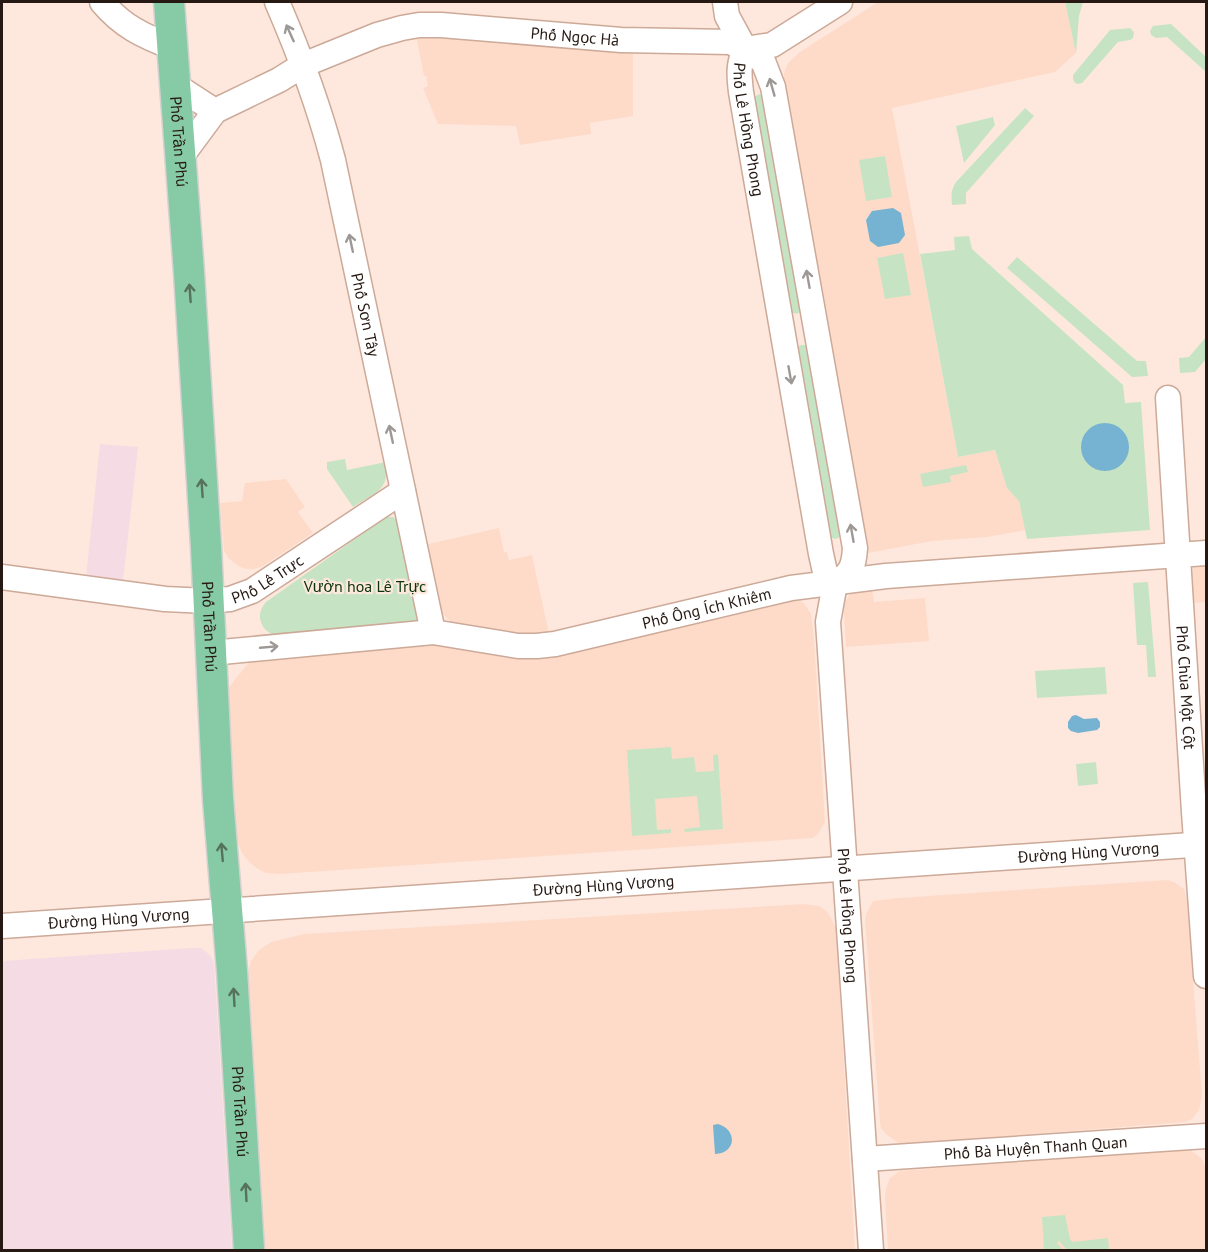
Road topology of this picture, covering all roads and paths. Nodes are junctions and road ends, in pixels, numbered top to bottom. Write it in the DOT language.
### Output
graph roads {
  1 [pos="102,2"];
  2 [pos="169,2"];
  3 [pos="277,2"];
  4 [pos="725,2"];
  5 [pos="840,2"];
  6 [pos="172,47"];
  7 [pos="746,49"];
  8 [pos="303,65"];
  9 [pos="175,84"];
  10 [pos="215,111"];
  11 [pos="181,157"];
  12 [pos="816,326"];
  13 [pos="783,332"];
  14 [pos="1168,398"];
  15 [pos="403,491"];
  16 [pos="1206,553"];
  17 [pos="1178,555"];
  18 [pos="2,577"];
  19 [pos="835,583"];
  20 [pos="207,601"];
  21 [pos="433,632"];
  22 [pos="211,653"];
  23 [pos="1201,845"];
  24 [pos="845,869"];
  25 [pos="228,910"];
  26 [pos="2,926"];
  27 [pos="1206,976"];
  28 [pos="1206,1136"];
  29 [pos="865,1159"];
  30 [pos="249,1251"];
  31 [pos="872,1251"];
  1 -- 6 [label="street"];
  2 -- 6 [label="main road, Phố Trần Phú"];
  8 -- 3 [label="street, Phố Sơn Tây, one-way"];
  4 -- 7 [label="street"];
  5 -- 7 [label="street, Phố Ngọc Hà"];
  6 -- 9 [label="main road, Phố Trần Phú"];
  7 -- 8 [label="street, Phố Ngọc Hà"];
  12 -- 7 [label="street, Phố Lê Hồng Phong, one-way"];
  7 -- 13 [label="street, Phố Lê Hồng Phong"];
  8 -- 10 [label="street, Phố Ngọc Hà"];
  15 -- 8 [label="street, Phố Sơn Tây, one-way"];
  9 -- 10 [label="street"];
  9 -- 11 [label="main road, Phố Trần Phú"];
  10 -- 11 [label="street"];
  20 -- 11 [label="main road, Phố Trần Phú, one-way"];
  12 -- 13 [label="street"];
  19 -- 12 [label="street, Phố Lê Hồng Phong, one-way"];
  13 -- 19 [label="street, Phố Lê Hồng Phong, one-way"];
  14 -- 17 [label="street, Phố Chùa Một Cột"];
  15 -- 20 [label="street, Phố Lê Trực"];
  15 -- 21 [label="street, Phố Sơn Tây"];
  16 -- 17 [label="street, Phố Ông Ích Khiêm"];
  17 -- 19 [label="street, Phố Ông Ích Khiêm"];
  17 -- 23 [label="street, Phố Chùa Một Cột"];
  18 -- 20 [label="street, Phố Lê Trực"];
  19 -- 21 [label="street, Phố Ông Ích Khiêm"];
  19 -- 24 [label="street, Phố Lê Hồng Phong"];
  20 -- 22 [label="main road, Phố Trần Phú"];
  22 -- 21 [label="street, Phố Ông Ích Khiêm, one-way"];
  25 -- 22 [label="main road, Phố Trần Phú, one-way"];
  23 -- 24 [label="street, Đường Hùng Vương"];
  23 -- 27 [label="street, Phố Chùa Một Cột"];
  24 -- 25 [label="street, Đường Hùng Vương"];
  24 -- 29 [label="street, Phố Lê Hồng Phong"];
  25 -- 26 [label="street, Đường Hùng Vương"];
  30 -- 25 [label="main road, Phố Trần Phú, one-way"];
  28 -- 29 [label="street, Phố Bà Huyện Thanh Quan"];
  29 -- 31 [label="street, Phố Lê Hồng Phong"];
}
